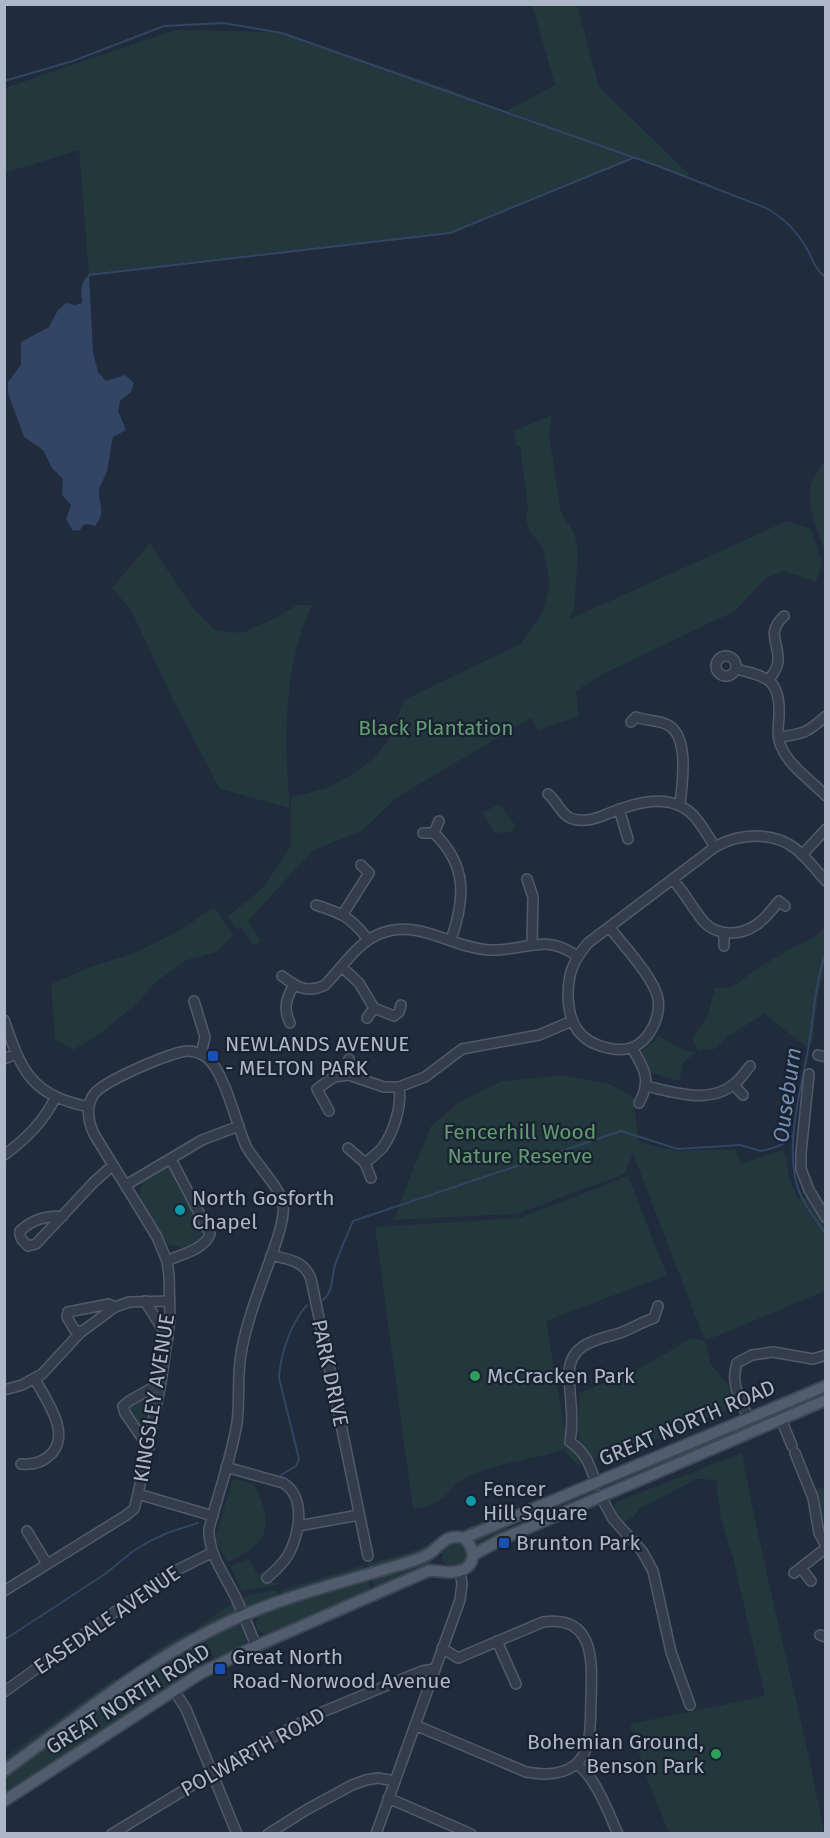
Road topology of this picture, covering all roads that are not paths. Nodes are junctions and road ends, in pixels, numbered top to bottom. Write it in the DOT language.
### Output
graph roads {
  1 [pos="784,616"];
  2 [pos="736,669"];
  3 [pos="769,680"];
  4 [pos="825,716"];
  5 [pos="635,717"];
  6 [pos="779,737"];
  7 [pos="552,795"];
  8 [pos="825,796"];
  9 [pos="680,805"];
  10 [pos="619,809"];
  11 [pos="439,821"];
  12 [pos="825,829"];
  13 [pos="423,833"];
  14 [pos="434,833"];
  15 [pos="628,839"];
  16 [pos="714,847"];
  17 [pos="802,855"];
  18 [pos="361,865"];
  19 [pos="378,867"];
  20 [pos="369,873"];
  21 [pos="527,879"];
  22 [pos="673,879"];
  23 [pos="825,881"];
  24 [pos="780,901"];
  25 [pos="316,905"];
  26 [pos="343,914"];
  27 [pos="610,928"];
  28 [pos="724,934"];
  29 [pos="368,939"];
  30 [pos="451,940"];
  31 [pos="532,944"];
  32 [pos="724,946"];
  33 [pos="577,956"];
  34 [pos="342,967"];
  35 [pos="282,976"];
  36 [pos="294,985"];
  37 [pos="194,1001"];
  38 [pos="401,1005"];
  39 [pos="374,1008"];
  40 [pos="367,1018"];
  41 [pos="4,1020"];
  42 [pos="572,1021"];
  43 [pos="290,1023"];
  44 [pos="632,1048"];
  45 [pos="201,1053"];
  46 [pos="16,1054"];
  47 [pos="4,1059"];
  48 [pos="349,1059"];
  49 [pos="750,1066"];
  50 [pos="809,1074"];
  51 [pos="349,1075"];
  52 [pos="734,1085"];
  53 [pos="646,1086"];
  54 [pos="399,1087"];
  55 [pos="743,1095"];
  56 [pos="55,1098"];
  57 [pos="639,1103"];
  58 [pos="89,1107"];
  59 [pos="329,1112"];
  60 [pos="238,1126"];
  61 [pos="348,1148"];
  62 [pos="4,1155"];
  63 [pos="171,1159"];
  64 [pos="365,1163"];
  65 [pos="113,1165"];
  66 [pos="371,1178"];
  67 [pos="126,1185"];
  68 [pos="63,1216"];
  69 [pos="825,1218"];
  70 [pos="271,1255"];
  71 [pos="166,1261"];
  72 [pos="145,1301"];
  73 [pos="170,1301"];
  74 [pos="658,1306"];
  75 [pos="115,1307"];
  76 [pos="80,1333"];
  77 [pos="168,1338"];
  78 [pos="825,1355"];
  79 [pos="34,1379"];
  80 [pos="161,1383"];
  81 [pos="825,1386"];
  82 [pos="4,1390"];
  83 [pos="825,1400"];
  84 [pos="748,1417"];
  85 [pos="781,1419"];
  86 [pos="149,1448"];
  87 [pos="21,1464"];
  88 [pos="226,1467"];
  89 [pos="596,1483"];
  90 [pos="138,1494"];
  91 [pos="600,1495"];
  92 [pos="359,1515"];
  93 [pos="213,1516"];
  94 [pos="298,1526"];
  95 [pos="27,1531"];
  96 [pos="464,1538"];
  97 [pos="825,1547"];
  98 [pos="434,1550"];
  99 [pos="213,1552"];
  100 [pos="473,1555"];
  101 [pos="368,1556"];
  102 [pos="47,1564"];
  103 [pos="441,1569"];
  104 [pos="460,1571"];
  105 [pos="267,1578"];
  106 [pos="811,1581"];
  107 [pos="4,1591"];
  108 [pos="243,1615"];
  109 [pos="496,1641"];
  110 [pos="256,1646"];
  111 [pos="442,1648"];
  112 [pos="434,1669"];
  113 [pos="516,1684"];
  114 [pos="4,1692"];
  115 [pos="179,1698"];
  116 [pos="690,1705"];
  117 [pos="415,1725"];
  118 [pos="576,1764"];
  119 [pos="4,1771"];
  120 [pos="212,1773"];
  121 [pos="395,1781"];
  122 [pos="388,1798"];
  123 [pos="4,1801"];
  124 [pos="112,1833"];
  125 [pos="237,1833"];
  126 [pos="268,1833"];
  127 [pos="376,1833"];
  128 [pos="471,1833"];
  129 [pos="618,1833"];
  1 -- 3 [label="street"];
  2 -- 3 [label="street"];
  3 -- 6 [label="street"];
  4 -- 6 [label="street"];
  5 -- 9 [label="street"];
  6 -- 8 [label="street"];
  7 -- 10 [label="street"];
  9 -- 10 [label="street"];
  9 -- 16 [label="street"];
  10 -- 15 [label="street"];
  11 -- 14 [label="street"];
  12 -- 17 [label="street"];
  13 -- 14 [label="street"];
  14 -- 30 [label="street"];
  16 -- 17 [label="street"];
  16 -- 22 [label="street"];
  17 -- 23 [label="street"];
  18 -- 20 [label="street"];
  19 -- 20 [label="street"];
  20 -- 26 [label="street"];
  21 -- 31 [label="street"];
  22 -- 27 [label="street"];
  22 -- 28 [label="street"];
  24 -- 28 [label="street"];
  25 -- 26 [label="street"];
  26 -- 29 [label="street"];
  27 -- 33 [label="street"];
  27 -- 44 [label="street"];
  28 -- 32 [label="street"];
  29 -- 30 [label="street"];
  29 -- 34 [label="street"];
  30 -- 31 [label="street"];
  31 -- 33 [label="street"];
  33 -- 42 [label="street"];
  34 -- 36 [label="street"];
  34 -- 39 [label="street"];
  35 -- 36 [label="street"];
  36 -- 43 [label="street"];
  37 -- 45 [label="street"];
  38 -- 39 [label="street"];
  39 -- 40 [label="street"];
  41 -- 46 [label="street"];
  42 -- 44 [label="street"];
  42 -- 54 [label="street"];
  44 -- 53 [label="street"];
  45 -- 58 [label="street"];
  45 -- 60 [label="street"];
  46 -- 47 [label="street"];
  46 -- 56 [label="street"];
  48 -- 51 [label="street"];
  49 -- 52 [label="street"];
  50 -- 69 [label="street"];
  51 -- 54 [label="street"];
  51 -- 59 [label="street"];
  52 -- 53 [label="street"];
  52 -- 55 [label="street"];
  53 -- 57 [label="street"];
  54 -- 64 [label="street"];
  56 -- 58 [label="street"];
  56 -- 62 [label="street"];
  58 -- 65 [label="street, KINGSLEY AVENUE"];
  60 -- 63 [label="street"];
  60 -- 70 [label="street"];
  61 -- 64 [label="street"];
  63 -- 67 [label="street"];
  63 -- 71 [label="street"];
  64 -- 66 [label="street"];
  65 -- 67 [label="street, KINGSLEY AVENUE"];
  65 -- 68 [label="street"];
  67 -- 71 [label="street, KINGSLEY AVENUE"];
  70 -- 88 [label="street"];
  70 -- 92 [label="street, PARK DRIVE"];
  71 -- 73 [label="street, KINGSLEY AVENUE"];
  72 -- 73 [label="street"];
  72 -- 75 [label="street"];
  72 -- 77 [label="street"];
  73 -- 77 [label="street, KINGSLEY AVENUE"];
  74 -- 89 [label="street"];
  75 -- 76 [label="street"];
  75 -- 76 [label="street"];
  76 -- 79 [label="street"];
  77 -- 80 [label="street, KINGSLEY AVENUE"];
  78 -- 84 [label="street"];
  79 -- 82 [label="street"];
  79 -- 87 [label="street"];
  80 -- 86 [label="street, KINGSLEY AVENUE"];
  80 -- 86 [label="street"];
  81 -- 84 [label="main road, GREAT NORTH ROAD"];
  83 -- 85 [label="main road, GREAT NORTH ROAD"];
  84 -- 89 [label="main road, GREAT NORTH ROAD"];
  85 -- 91 [label="main road, GREAT NORTH ROAD"];
  85 -- 97 [label="street"];
  86 -- 90 [label="street, KINGSLEY AVENUE"];
  88 -- 93 [label="street"];
  88 -- 94 [label="street"];
  89 -- 96 [label="main road, GREAT NORTH ROAD"];
  90 -- 93 [label="street"];
  90 -- 102 [label="street"];
  91 -- 100 [label="main road, GREAT NORTH ROAD"];
  91 -- 116 [label="street"];
  92 -- 94 [label="street"];
  92 -- 101 [label="street, PARK DRIVE"];
  93 -- 99 [label="street"];
  94 -- 105 [label="street"];
  95 -- 102 [label="street"];
  96 -- 98 [label="main road, GREAT NORTH ROAD"];
  96 -- 100 [label="main road"];
  97 -- 106 [label="street"];
  98 -- 103 [label="main road"];
  98 -- 108 [label="main road, GREAT NORTH ROAD"];
  99 -- 108 [label="street"];
  99 -- 114 [label="street, EASEDALE AVENUE"];
  100 -- 104 [label="main road, GREAT NORTH ROAD"];
  102 -- 107 [label="street"];
  103 -- 104 [label="main road, GREAT NORTH ROAD"];
  103 -- 110 [label="main road, GREAT NORTH ROAD"];
  104 -- 111 [label="street"];
  108 -- 110 [label="street"];
  108 -- 119 [label="main road, GREAT NORTH ROAD"];
  109 -- 111 [label="street"];
  109 -- 113 [label="street"];
  109 -- 118 [label="street"];
  110 -- 123 [label="main road, GREAT NORTH ROAD"];
  111 -- 112 [label="street"];
  112 -- 117 [label="street"];
  112 -- 120 [label="street, POLWARTH ROAD"];
  115 -- 120 [label="street"];
  117 -- 118 [label="street"];
  117 -- 121 [label="street"];
  118 -- 129 [label="street"];
  120 -- 124 [label="street, POLWARTH ROAD"];
  120 -- 125 [label="street"];
  121 -- 122 [label="street"];
  121 -- 126 [label="street"];
  122 -- 127 [label="street"];
  122 -- 128 [label="street"];
}
